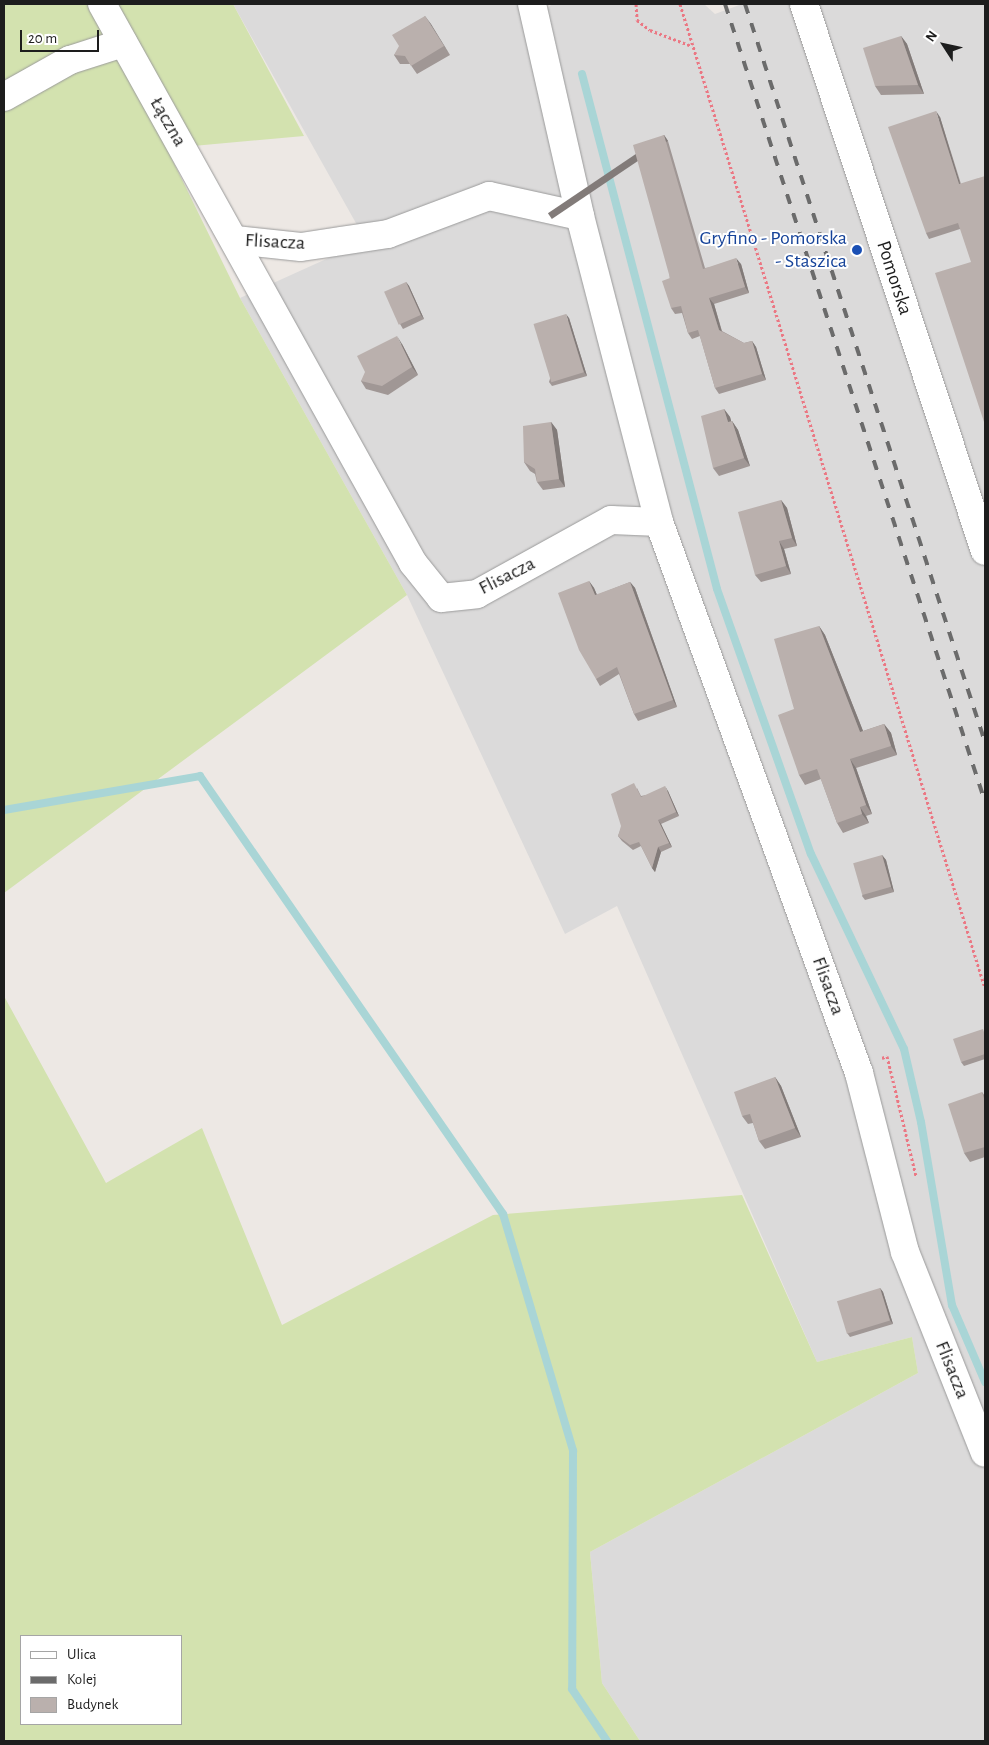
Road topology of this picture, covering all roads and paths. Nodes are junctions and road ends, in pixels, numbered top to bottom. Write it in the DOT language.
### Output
graph roads {
  1 [pos="102,4"];
  2 [pos="532,4"];
  3 [pos="636,4"];
  4 [pos="680,4"];
  5 [pos="804,4"];
  6 [pos="124,43"];
  7 [pos="693,46"];
  8 [pos="4,97"];
  9 [pos="580,216"];
  10 [pos="235,240"];
  11 [pos="659,522"];
  12 [pos="985,551"];
  13 [pos="985,988"];
  14 [pos="985,1453"];
  1 -- 6 [label="street, Łączna"];
  2 -- 9 [label="street"];
  3 -- 7 [label="path"];
  4 -- 7 [label="path"];
  5 -- 12 [label="street, Pomorska"];
  6 -- 8 [label="street"];
  6 -- 10 [label="street, Łączna"];
  7 -- 13 [label="path"];
  9 -- 10 [label="street, Flisacza"];
  9 -- 11 [label="street, Flisacza"];
  10 -- 11 [label="street, Flisacza"];
  11 -- 14 [label="street, Flisacza"];
}
